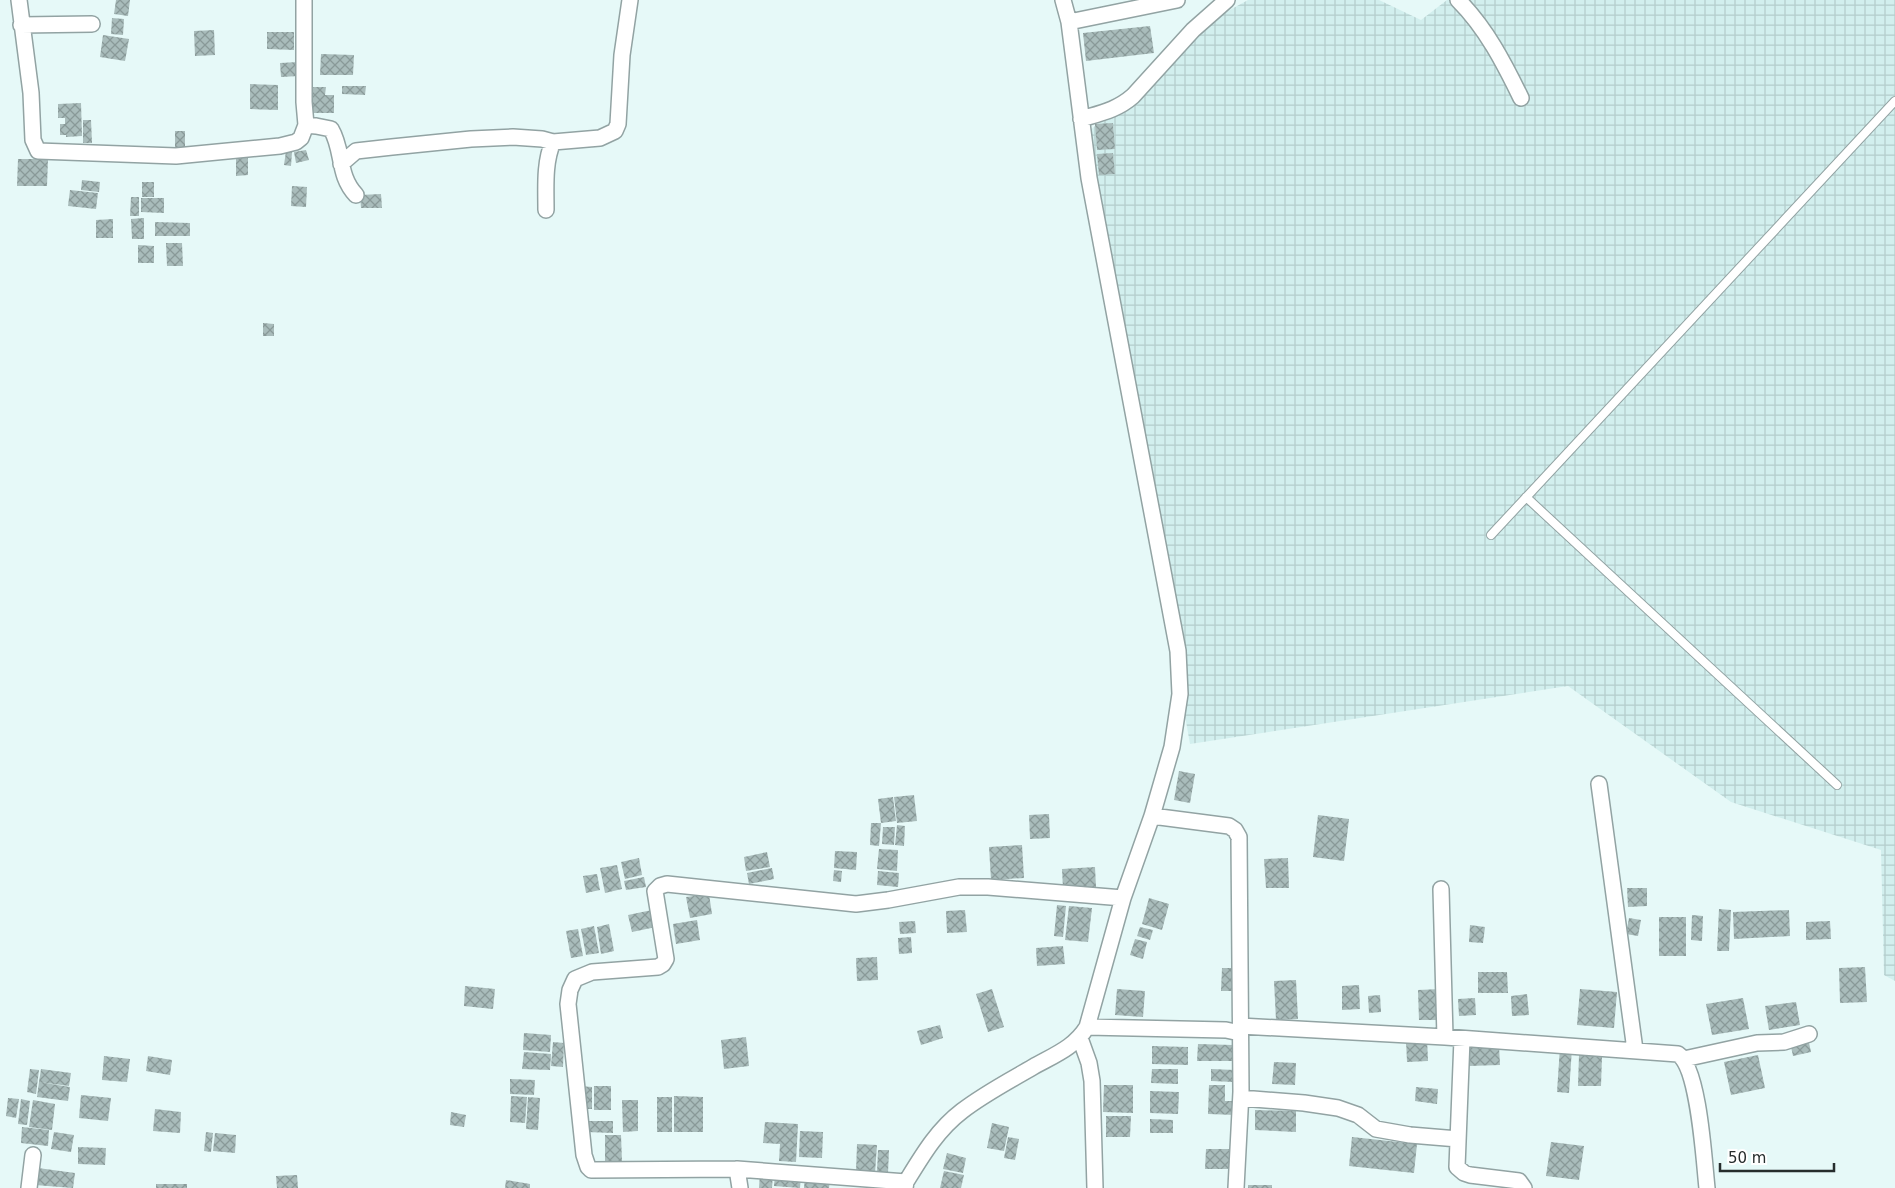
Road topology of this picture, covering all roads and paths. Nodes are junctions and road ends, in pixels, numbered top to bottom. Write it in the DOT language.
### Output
graph roads {
  1 [pos="19,0"];
  2 [pos="304,0"];
  3 [pos="630,0"];
  4 [pos="1063,0"];
  5 [pos="1177,0"];
  6 [pos="1227,0"];
  7 [pos="1458,0"];
  8 [pos="1069,22"];
  9 [pos="92,24"];
  10 [pos="21,25"];
  11 [pos="1521,98"];
  12 [pos="1895,101"];
  13 [pos="1081,119"];
  14 [pos="306,125"];
  15 [pos="554,142"];
  16 [pos="341,164"];
  17 [pos="356,195"];
  18 [pos="546,210"];
  19 [pos="1526,497"];
  20 [pos="1491,535"];
  21 [pos="1599,784"];
  22 [pos="1838,785"];
  23 [pos="1152,816"];
  24 [pos="1441,889"];
  25 [pos="1124,898"];
  26 [pos="1240,1029"];
  27 [pos="1084,1032"];
  28 [pos="1809,1034"];
  29 [pos="1445,1037"];
  30 [pos="1462,1039"];
  31 [pos="1635,1050"];
  32 [pos="1684,1059"];
  33 [pos="1241,1098"];
  34 [pos="1458,1139"];
  35 [pos="33,1155"];
  36 [pos="737,1169"];
  37 [pos="905,1185"];
  38 [pos="28,1188"];
  39 [pos="740,1188"];
  40 [pos="1095,1188"];
  41 [pos="1236,1188"];
  42 [pos="1524,1188"];
  43 [pos="1707,1188"];
  1 -- 10 [label="street"];
  2 -- 14 [label="street"];
  3 -- 15 [label="street"];
  4 -- 8 [label="street"];
  5 -- 8 [label="street"];
  6 -- 13 [label="street"];
  7 -- 11 [label="street"];
  8 -- 13 [label="street"];
  9 -- 10 [label="street"];
  10 -- 14 [label="street"];
  12 -- 19 [label="lane"];
  13 -- 23 [label="street"];
  14 -- 16 [label="street"];
  15 -- 16 [label="street"];
  15 -- 18 [label="street"];
  16 -- 17 [label="street"];
  19 -- 20 [label="lane"];
  19 -- 22 [label="lane"];
  21 -- 31 [label="street"];
  23 -- 25 [label="street"];
  23 -- 26 [label="street"];
  24 -- 29 [label="street"];
  25 -- 27 [label="street"];
  25 -- 36 [label="street"];
  26 -- 27 [label="street"];
  26 -- 29 [label="street"];
  26 -- 33 [label="street"];
  27 -- 37 [label="street"];
  27 -- 40 [label="street"];
  28 -- 32 [label="street"];
  29 -- 30 [label="street"];
  30 -- 31 [label="street"];
  30 -- 34 [label="street"];
  31 -- 32 [label="street"];
  32 -- 43 [label="street"];
  33 -- 34 [label="street"];
  33 -- 41 [label="street"];
  34 -- 42 [label="street"];
  35 -- 38 [label="street"];
  36 -- 37 [label="street"];
  36 -- 39 [label="street"];
}
